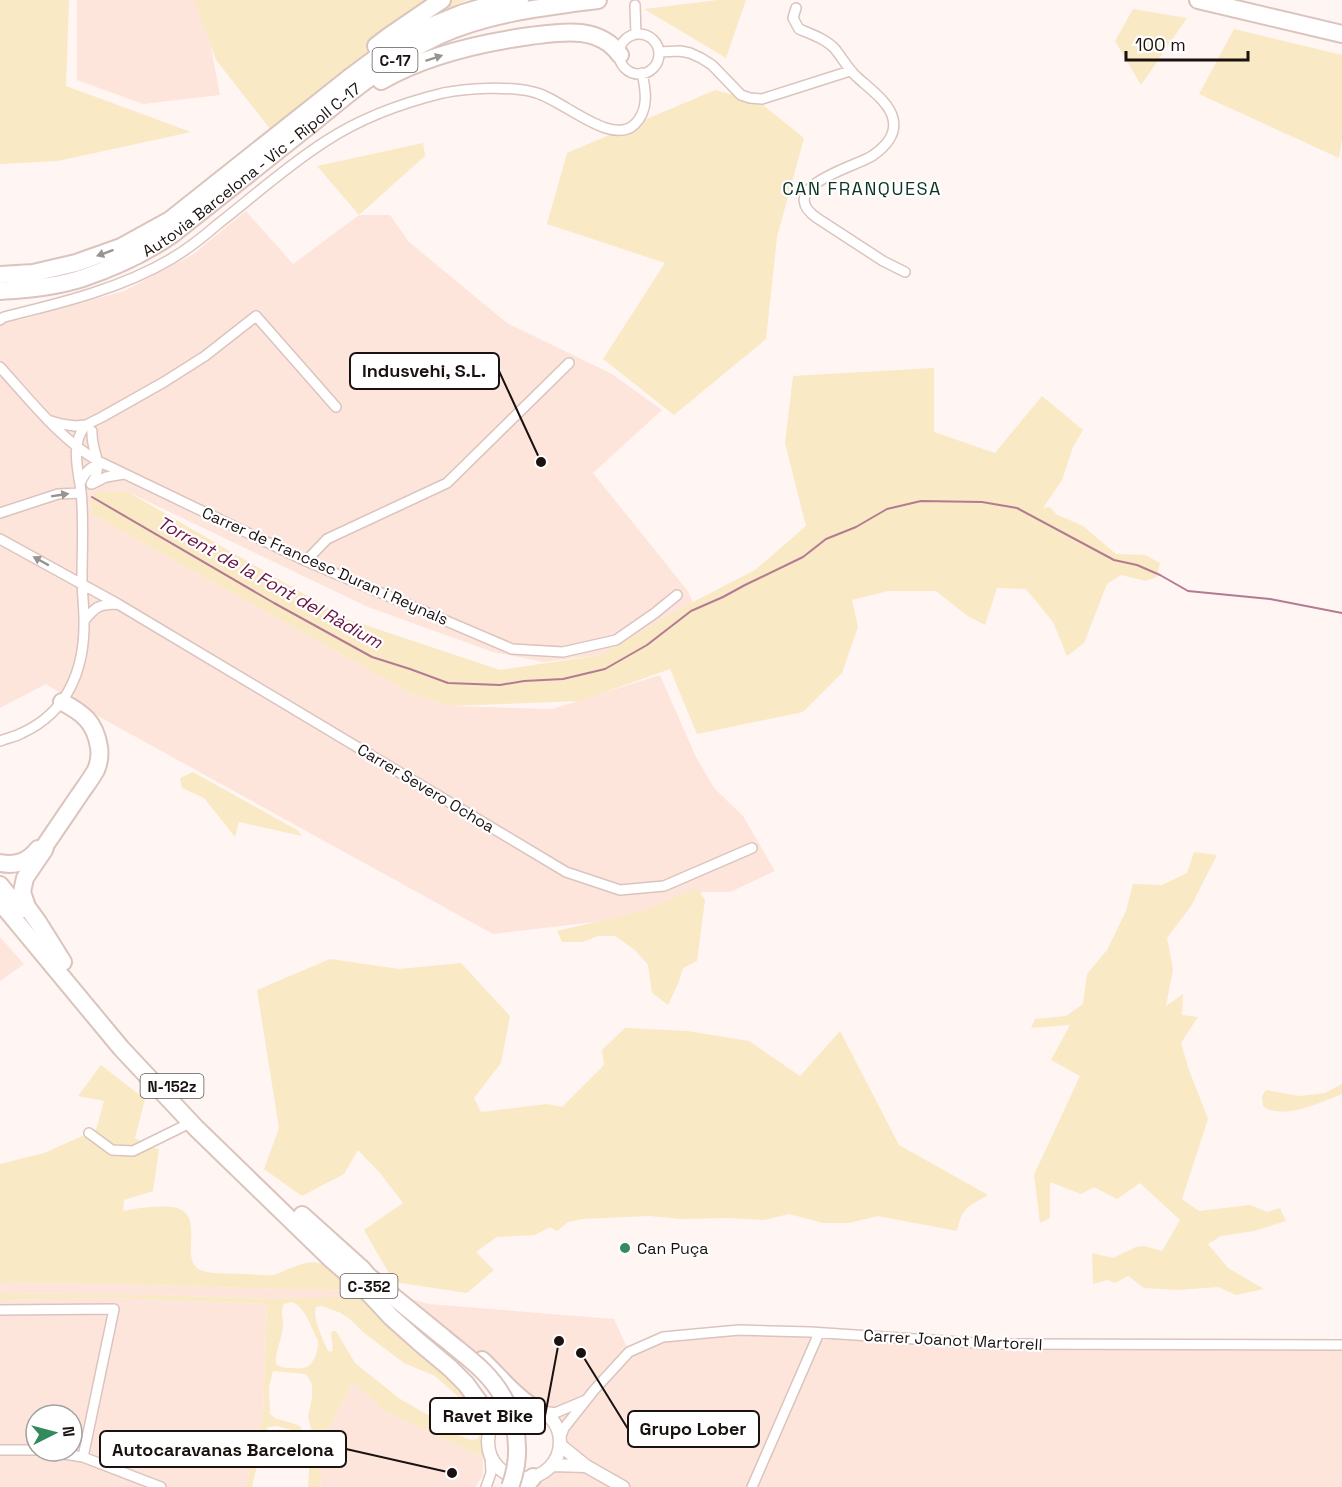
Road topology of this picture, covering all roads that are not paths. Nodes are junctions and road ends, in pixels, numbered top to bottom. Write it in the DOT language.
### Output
graph roads {
  1 [pos="442,0"];
  2 [pos="520,0"];
  3 [pos="598,0"];
  4 [pos="1198,0"];
  5 [pos="1244,0"];
  6 [pos="635,5"];
  7 [pos="796,8"];
  8 [pos="1342,24"];
  9 [pos="636,34"];
  10 [pos="1342,34"];
  11 [pos="659,52"];
  12 [pos="620,55"];
  13 [pos="850,71"];
  14 [pos="642,73"];
  15 [pos="340,86"];
  16 [pos="227,192"];
  17 [pos="905,272"];
  18 [pos="0,275"];
  19 [pos="0,291"];
  20 [pos="0,320"];
  21 [pos="569,363"];
  22 [pos="0,367"];
  23 [pos="336,406"];
  24 [pos="49,420"];
  25 [pos="89,428"];
  26 [pos="76,447"];
  27 [pos="101,463"];
  28 [pos="126,474"];
  29 [pos="91,484"];
  30 [pos="80,489"];
  31 [pos="0,513"];
  32 [pos="0,539"];
  33 [pos="306,561"];
  34 [pos="82,584"];
  35 [pos="677,595"];
  36 [pos="118,604"];
  37 [pos="84,621"];
  38 [pos="62,702"];
  39 [pos="0,741"];
  40 [pos="46,844"];
  41 [pos="752,848"];
  42 [pos="0,863"];
  43 [pos="0,885"];
  44 [pos="0,902"];
  45 [pos="63,962"];
  46 [pos="190,1123"];
  47 [pos="89,1133"];
  48 [pos="303,1230"];
  49 [pos="362,1269"];
  50 [pos="0,1310"];
  51 [pos="819,1333"];
  52 [pos="439,1340"];
  53 [pos="1342,1345"];
  54 [pos="588,1399"];
  55 [pos="538,1409"];
  56 [pos="492,1425"];
  57 [pos="560,1442"];
  58 [pos="84,1448"];
  59 [pos="0,1450"];
  60 [pos="24,1450"];
  61 [pos="490,1453"];
  62 [pos="84,1458"];
  63 [pos="552,1465"];
  64 [pos="586,1466"];
  65 [pos="529,1482"];
  66 [pos="161,1487"];
  67 [pos="486,1487"];
  68 [pos="501,1487"];
  69 [pos="510,1487"];
  70 [pos="623,1487"];
  71 [pos="752,1487"];
  1 -- 15 [label="highway"];
  2 -- 15 [label="highway, Autovia Barcelona - Vic - Ripoll C-17 / C-17"];
  3 -- 16 [label="highway, Autovia Barcelona - Vic - Ripoll C-17 / C-17"];
  4 -- 10 [label="highway"];
  5 -- 8 [label="highway"];
  6 -- 9 [label="street"];
  7 -- 13 [label="street"];
  9 -- 11 [label="street"];
  9 -- 12 [label="street"];
  11 -- 13 [label="street"];
  11 -- 14 [label="street"];
  12 -- 14 [label="street"];
  16 -- 12 [label="highway, one-way"];
  13 -- 17 [label="street"];
  14 -- 20 [label="street"];
  15 -- 18 [label="highway, Autovia Barcelona - Vic - Ripoll C-17 / C-17, one-way"];
  16 -- 19 [label="highway, Autovia Barcelona - Vic - Ripoll C-17 / C-17"];
  21 -- 33 [label="street"];
  22 -- 24 [label="street, Carrer de Francesc Duran i Reynals"];
  23 -- 25 [label="street"];
  24 -- 25 [label="street"];
  24 -- 26 [label="street, Carrer de Francesc Duran i Reynals"];
  25 -- 26 [label="street"];
  25 -- 27 [label="street"];
  26 -- 27 [label="street, Carrer de Francesc Duran i Reynals"];
  26 -- 30 [label="street"];
  27 -- 28 [label="street, Carrer de Francesc Duran i Reynals"];
  27 -- 29 [label="street"];
  27 -- 30 [label="street"];
  28 -- 29 [label="street"];
  28 -- 33 [label="street, Carrer de Francesc Duran i Reynals"];
  29 -- 30 [label="street"];
  31 -- 30 [label="street, one-way"];
  30 -- 34 [label="street"];
  34 -- 32 [label="street, Carrer Severo Ochoa, one-way"];
  33 -- 35 [label="street, Carrer de Francesc Duran i Reynals"];
  34 -- 36 [label="street, Carrer Severo Ochoa"];
  34 -- 37 [label="street"];
  36 -- 37 [label="street"];
  36 -- 41 [label="street, Carrer Severo Ochoa"];
  37 -- 38 [label="street"];
  38 -- 39 [label="street"];
  38 -- 40 [label="highway"];
  40 -- 42 [label="highway"];
  40 -- 45 [label="highway"];
  43 -- 45 [label="highway, N-152z"];
  44 -- 46 [label="highway, N-152z"];
  45 -- 49 [label="highway, N-152z"];
  46 -- 47 [label="street"];
  46 -- 48 [label="highway, N-152z"];
  48 -- 52 [label="highway, C-352"];
  48 -- 56 [label="highway, N-152z"];
  49 -- 52 [label="highway, C-352"];
  49 -- 55 [label="highway, N-152z"];
  50 -- 58 [label="street"];
  51 -- 53 [label="street, Carrer Joanot Martorell"];
  51 -- 54 [label="street, Carrer Joanot Martorell"];
  51 -- 71 [label="street"];
  52 -- 68 [label="highway, C-352"];
  52 -- 69 [label="highway, C-352, bridge"];
  54 -- 55 [label="street"];
  54 -- 57 [label="street, Carrer Joanot Martorell"];
  55 -- 56 [label="street"];
  55 -- 57 [label="street, N-152z"];
  56 -- 61 [label="street"];
  57 -- 63 [label="street"];
  57 -- 64 [label="street, N-152z"];
  59 -- 60 [label="street"];
  61 -- 65 [label="street"];
  61 -- 67 [label="street"];
  62 -- 66 [label="street"];
  63 -- 64 [label="street, N-152z"];
  63 -- 65 [label="street"];
  64 -- 70 [label="street, N-152z"];
}
